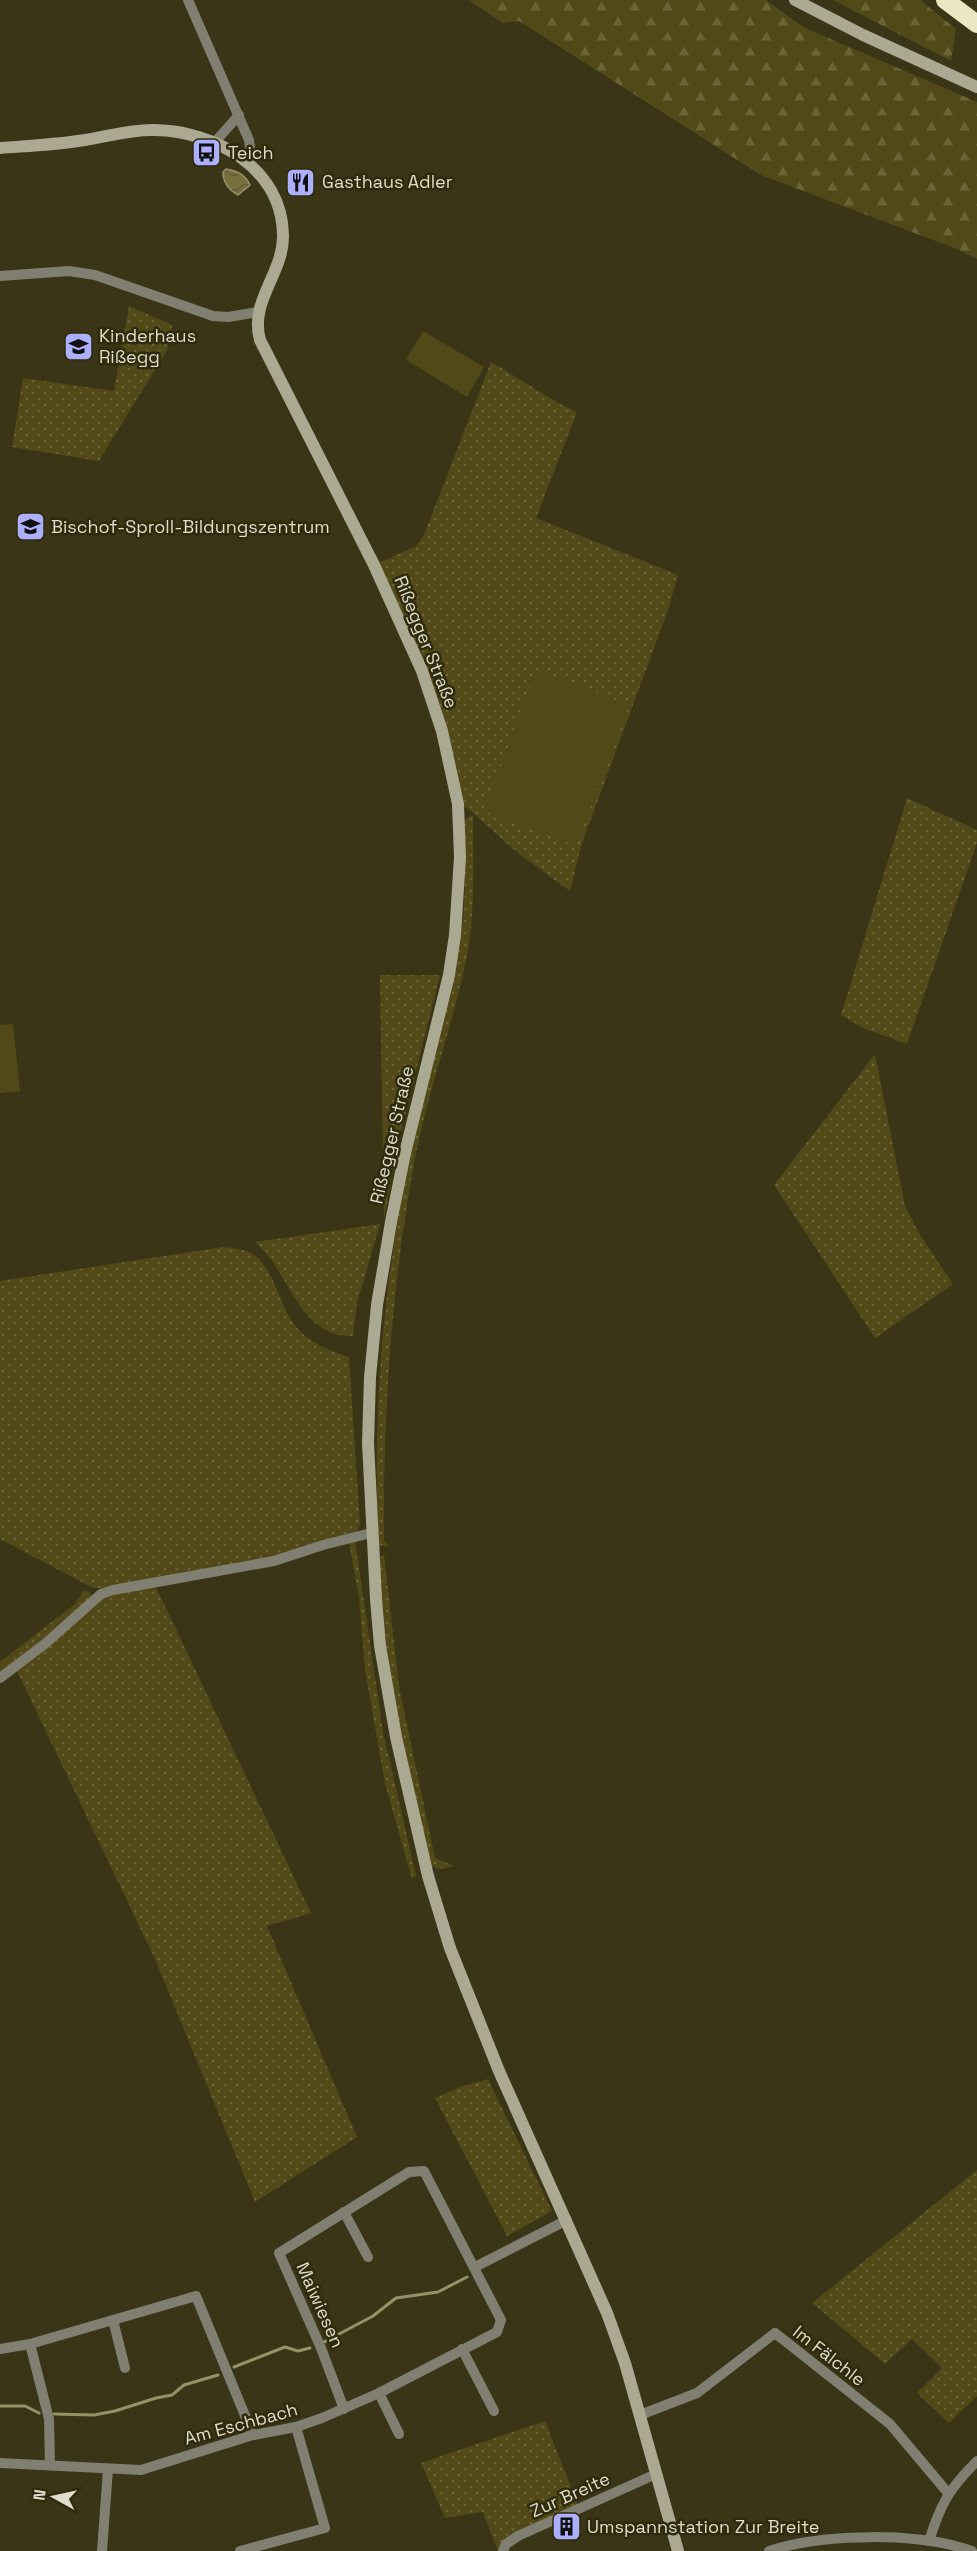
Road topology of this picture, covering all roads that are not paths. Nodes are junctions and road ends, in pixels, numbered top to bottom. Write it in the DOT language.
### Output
graph roads {
  1 [pos="188,0"];
  2 [pos="795,0"];
  3 [pos="945,0"];
  4 [pos="977,24"];
  5 [pos="977,87"];
  6 [pos="239,115"];
  7 [pos="214,142"];
  8 [pos="0,148"];
  9 [pos="247,161"];
  10 [pos="0,276"];
  11 [pos="258,312"];
  12 [pos="371,1533"];
  13 [pos="0,1678"];
  14 [pos="344,2212"];
  15 [pos="567,2220"];
  16 [pos="368,2257"];
  17 [pos="475,2267"];
  18 [pos="113,2320"];
  19 [pos="30,2344"];
  20 [pos="0,2349"];
  21 [pos="462,2349"];
  22 [pos="125,2368"];
  23 [pos="379,2392"];
  24 [pos="344,2409"];
  25 [pos="494,2411"];
  26 [pos="640,2415"];
  27 [pos="296,2427"];
  28 [pos="399,2434"];
  29 [pos="253,2435"];
  30 [pos="977,2461"];
  31 [pos="0,2463"];
  32 [pos="50,2465"];
  33 [pos="108,2469"];
  34 [pos="656,2474"];
  35 [pos="948,2493"];
  36 [pos="929,2541"];
  37 [pos="102,2551"];
  38 [pos="240,2551"];
  39 [pos="503,2551"];
  40 [pos="678,2551"];
  41 [pos="769,2551"];
  42 [pos="972,2551"];
  1 -- 6 [label="street"];
  2 -- 5 [label="street"];
  3 -- 4 [label="highway"];
  6 -- 7 [label="street"];
  6 -- 9 [label="street"];
  7 -- 8 [label="street, Rißegger Straße"];
  7 -- 9 [label="street, Rißegger Straße"];
  9 -- 11 [label="street, Rißegger Straße"];
  10 -- 11 [label="street"];
  11 -- 12 [label="street, Rißegger Straße"];
  12 -- 13 [label="street"];
  12 -- 15 [label="street, Rißegger Straße"];
  14 -- 16 [label="street"];
  14 -- 17 [label="street, Maiwiesen"];
  14 -- 24 [label="street, Maiwiesen"];
  15 -- 17 [label="street"];
  15 -- 26 [label="street, Rißegger Straße"];
  17 -- 21 [label="street, Am Eschbach"];
  18 -- 19 [label="street"];
  18 -- 22 [label="street"];
  18 -- 29 [label="street"];
  19 -- 20 [label="street"];
  19 -- 32 [label="street"];
  21 -- 23 [label="street, Am Eschbach"];
  21 -- 25 [label="street"];
  23 -- 24 [label="street, Am Eschbach"];
  23 -- 28 [label="street"];
  24 -- 27 [label="street, Am Eschbach"];
  26 -- 34 [label="street, Rißegger Straße"];
  26 -- 35 [label="street, Im Fälchle"];
  27 -- 29 [label="street, Am Eschbach"];
  27 -- 38 [label="street"];
  29 -- 33 [label="street, Am Eschbach"];
  30 -- 35 [label="street"];
  31 -- 32 [label="street, Am Eschbach"];
  32 -- 33 [label="street, Am Eschbach"];
  33 -- 37 [label="street"];
  34 -- 39 [label="street, Zur Breite"];
  34 -- 40 [label="street, Rißegger Straße"];
  35 -- 36 [label="street"];
  36 -- 41 [label="street"];
  36 -- 42 [label="street"];
}
